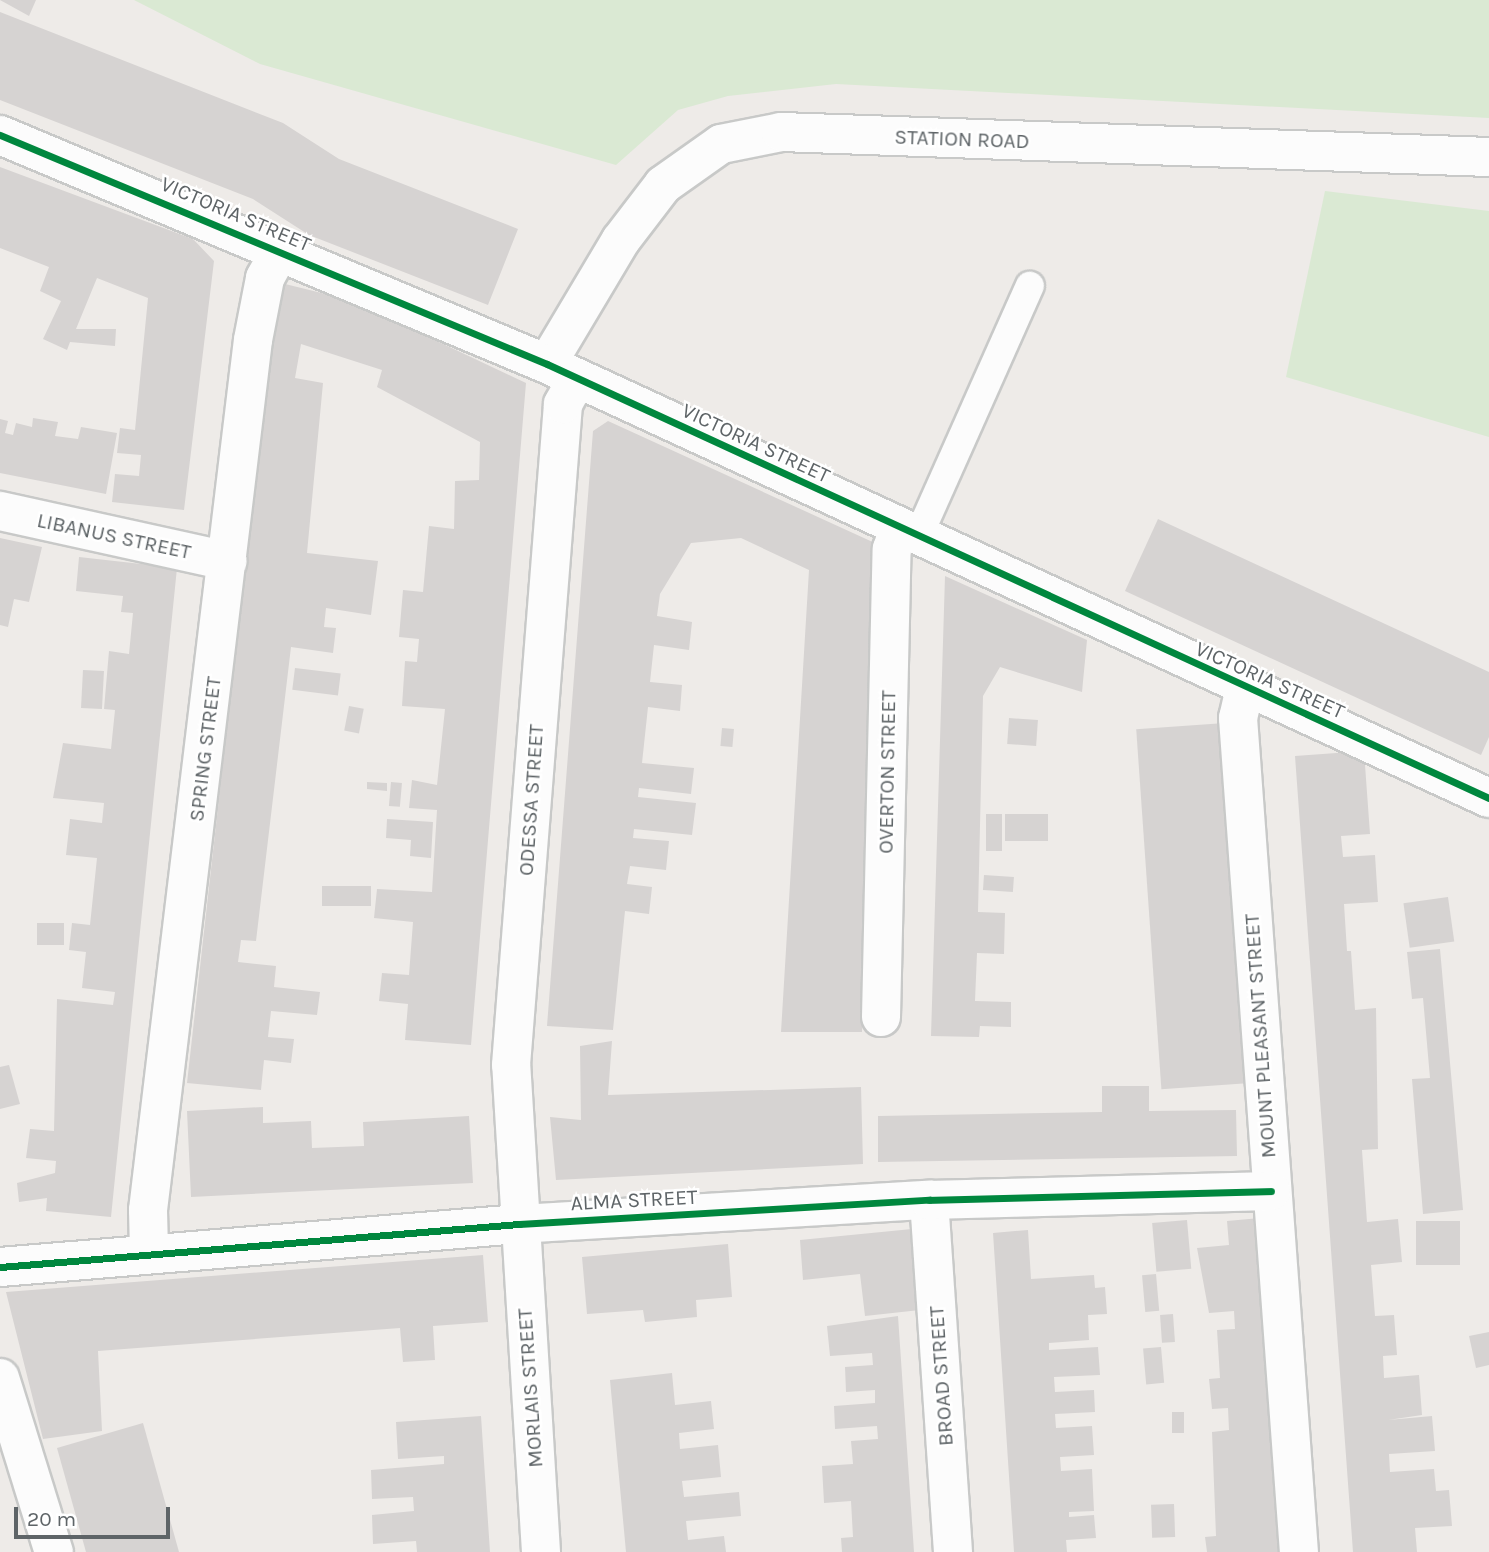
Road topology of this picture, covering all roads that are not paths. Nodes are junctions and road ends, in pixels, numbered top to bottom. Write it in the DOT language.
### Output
graph roads {
  1 [pos="0,135"];
  2 [pos="1489,158"];
  3 [pos="280,251"];
  4 [pos="1030,286"];
  5 [pos="562,372"];
  6 [pos="0,511"];
  7 [pos="909,533"];
  8 [pos="228,561"];
  9 [pos="1245,688"];
  10 [pos="1489,798"];
  11 [pos="881,1017"];
  12 [pos="1271,1191"];
  13 [pos="929,1200"];
  14 [pos="519,1224"];
  15 [pos="149,1251"];
  16 [pos="0,1266"];
  17 [pos="0,1378"];
  18 [pos="54,1552"];
  19 [pos="541,1552"];
  20 [pos="953,1552"];
  21 [pos="1299,1552"];
  1 -- 3 [label="street, VICTORIA STREET"];
  2 -- 5 [label="street, STATION ROAD"];
  3 -- 5 [label="street, VICTORIA STREET"];
  3 -- 8 [label="street, SPRING STREET"];
  4 -- 7 [label="lane"];
  5 -- 7 [label="street, VICTORIA STREET"];
  5 -- 14 [label="street, ODESSA STREET"];
  6 -- 8 [label="street, LIBANUS STREET"];
  7 -- 9 [label="street, VICTORIA STREET"];
  7 -- 11 [label="street, OVERTON STREET"];
  8 -- 15 [label="street, SPRING STREET"];
  9 -- 10 [label="street, VICTORIA STREET"];
  9 -- 12 [label="street, MOUNT PLEASANT STREET"];
  12 -- 13 [label="street, ALMA STREET"];
  12 -- 21 [label="street, MOUNT PLEASANT STREET"];
  13 -- 14 [label="street, ALMA STREET"];
  13 -- 20 [label="street, BROAD STREET"];
  14 -- 15 [label="street, ALMA STREET"];
  14 -- 19 [label="street, MORLAIS STREET"];
  15 -- 16 [label="street, ALMA STREET"];
  17 -- 18 [label="street"];
}
